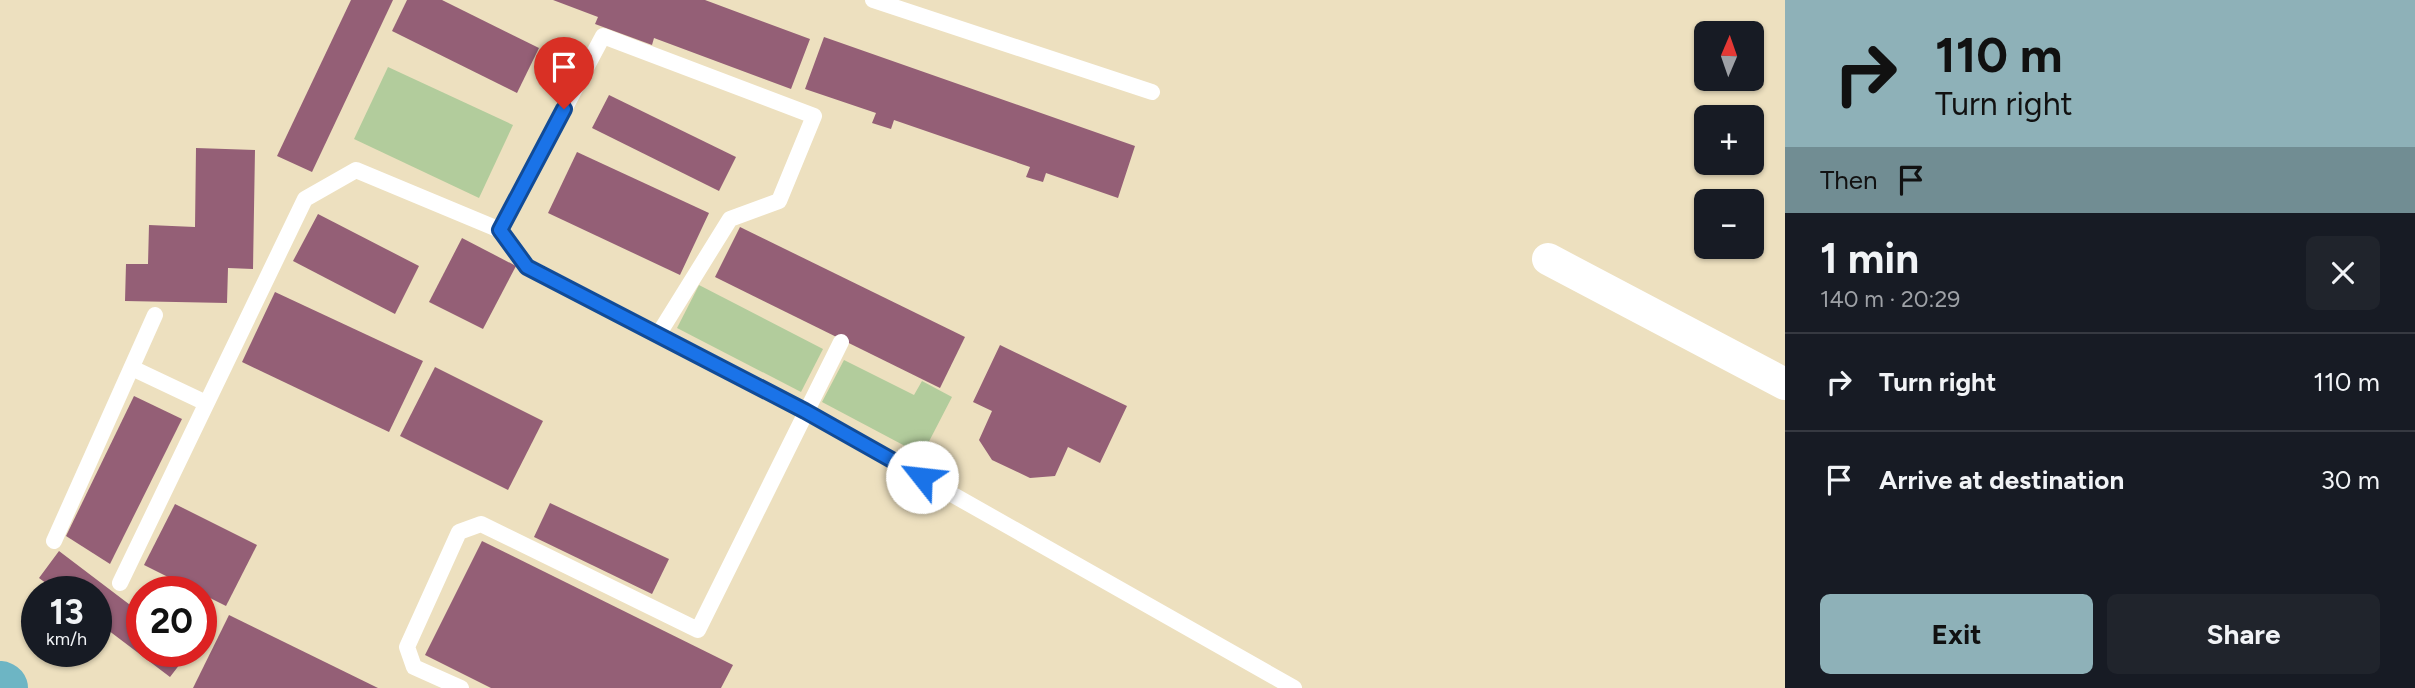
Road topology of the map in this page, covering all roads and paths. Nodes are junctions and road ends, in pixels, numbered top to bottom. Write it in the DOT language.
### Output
graph roads {
  1 [pos="873,0"];
  2 [pos="1152,92"];
  3 [pos="500,230"];
  4 [pos="1548,259"];
  5 [pos="155,314"];
  6 [pos="658,335"];
  7 [pos="841,342"];
  8 [pos="132,368"];
  9 [pos="1785,384"];
  10 [pos="206,403"];
  11 [pos="805,411"];
  12 [pos="54,541"];
  13 [pos="120,583"];
  14 [pos="461,688"];
  15 [pos="1294,688"];
  1 -- 2 [label="lane"];
  3 -- 6 [label="lane"];
  3 -- 6 [label="lane"];
  3 -- 10 [label="lane"];
  4 -- 9 [label="street"];
  5 -- 8 [label="lane"];
  6 -- 11 [label="lane"];
  7 -- 11 [label="lane"];
  8 -- 10 [label="lane"];
  8 -- 12 [label="lane"];
  10 -- 13 [label="lane"];
  11 -- 14 [label="lane"];
  11 -- 15 [label="lane"];
}
